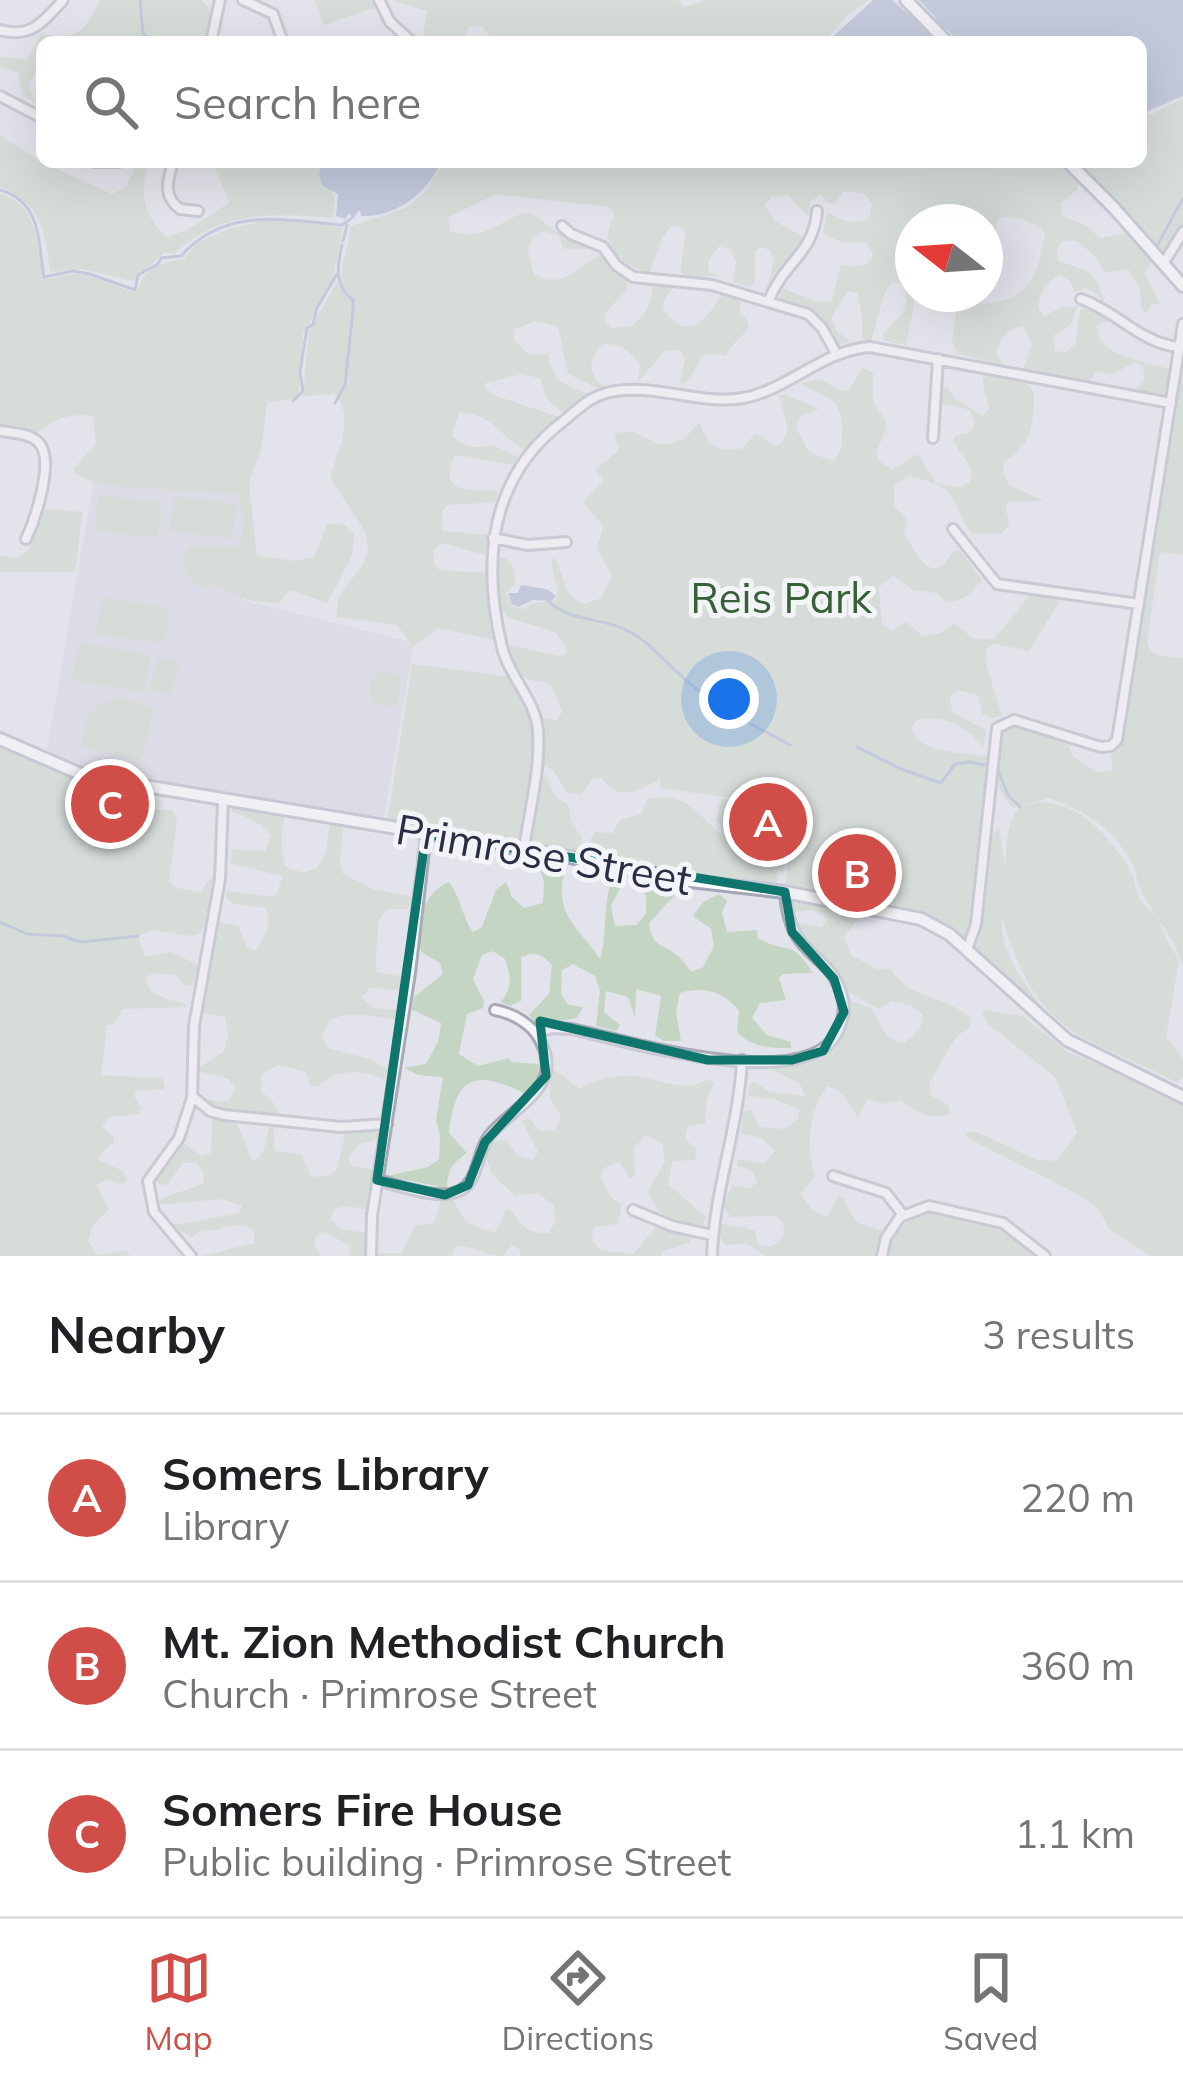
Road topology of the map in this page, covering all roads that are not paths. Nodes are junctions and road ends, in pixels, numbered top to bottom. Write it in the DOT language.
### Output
graph roads {
  1 [pos="63,0"];
  2 [pos="220,0"];
  3 [pos="243,0"];
  4 [pos="379,0"];
  5 [pos="906,0"];
  6 [pos="0,30"];
  7 [pos="213,36"];
  8 [pos="281,36"];
  9 [pos="405,36"];
  10 [pos="941,36"];
  11 [pos="0,96"];
  12 [pos="36,115"];
  13 [pos="171,168"];
  14 [pos="1074,168"];
  15 [pos="198,211"];
  16 [pos="817,211"];
  17 [pos="562,226"];
  18 [pos="1183,232"];
  19 [pos="1163,264"];
  20 [pos="1183,286"];
  21 [pos="1081,299"];
  22 [pos="770,300"];
  23 [pos="1183,324"];
  24 [pos="1179,347"];
  25 [pos="837,355"];
  26 [pos="938,359"];
  27 [pos="1171,403"];
  28 [pos="0,431"];
  29 [pos="933,438"];
  30 [pos="953,529"];
  31 [pos="493,538"];
  32 [pos="26,539"];
  33 [pos="566,542"];
  34 [pos="1139,604"];
  35 [pos="0,739"];
  36 [pos="223,800"];
  37 [pos="425,834"];
  38 [pos="524,849"];
  39 [pos="785,892"];
  40 [pos="968,950"];
  41 [pos="495,1010"];
  42 [pos="536,1033"];
  43 [pos="742,1060"];
  44 [pos="192,1095"];
  45 [pos="1183,1097"];
  46 [pos="388,1124"];
  47 [pos="833,1176"];
  48 [pos="377,1180"];
  49 [pos="633,1210"];
  50 [pos="903,1215"];
  51 [pos="712,1235"];
  52 [pos="191,1256"];
  53 [pos="371,1256"];
  54 [pos="712,1256"];
  55 [pos="881,1256"];
  56 [pos="1045,1256"];
  1 -- 6 [label="street"];
  2 -- 7 [label="street"];
  3 -- 8 [label="street"];
  4 -- 9 [label="street"];
  5 -- 10 [label="main road"];
  11 -- 12 [label="street"];
  13 -- 15 [label="street"];
  14 -- 19 [label="main road"];
  16 -- 22 [label="street"];
  17 -- 22 [label="street"];
  18 -- 19 [label="street"];
  19 -- 20 [label="main road"];
  21 -- 24 [label="street"];
  22 -- 25 [label="street"];
  23 -- 24 [label="street"];
  24 -- 27 [label="street"];
  25 -- 26 [label="street"];
  25 -- 31 [label="street"];
  26 -- 27 [label="street"];
  26 -- 29 [label="street"];
  27 -- 34 [label="street"];
  28 -- 32 [label="street"];
  30 -- 34 [label="street"];
  31 -- 33 [label="street"];
  31 -- 38 [label="street"];
  34 -- 40 [label="street"];
  35 -- 36 [label="main road, Primrose Street"];
  36 -- 37 [label="main road, Primrose Street"];
  36 -- 44 [label="street"];
  37 -- 38 [label="main road, Primrose Street"];
  37 -- 46 [label="street"];
  38 -- 39 [label="main road, Primrose Street"];
  39 -- 40 [label="main road, Primrose Street"];
  39 -- 43 [label="street"];
  40 -- 45 [label="main road, Primrose Street"];
  41 -- 42 [label="street"];
  42 -- 43 [label="street"];
  42 -- 48 [label="street"];
  43 -- 51 [label="street"];
  44 -- 46 [label="street"];
  44 -- 52 [label="street"];
  46 -- 48 [label="street"];
  47 -- 50 [label="street"];
  48 -- 53 [label="street"];
  49 -- 51 [label="street"];
  50 -- 55 [label="street"];
  50 -- 56 [label="street"];
  51 -- 54 [label="street"];
}
